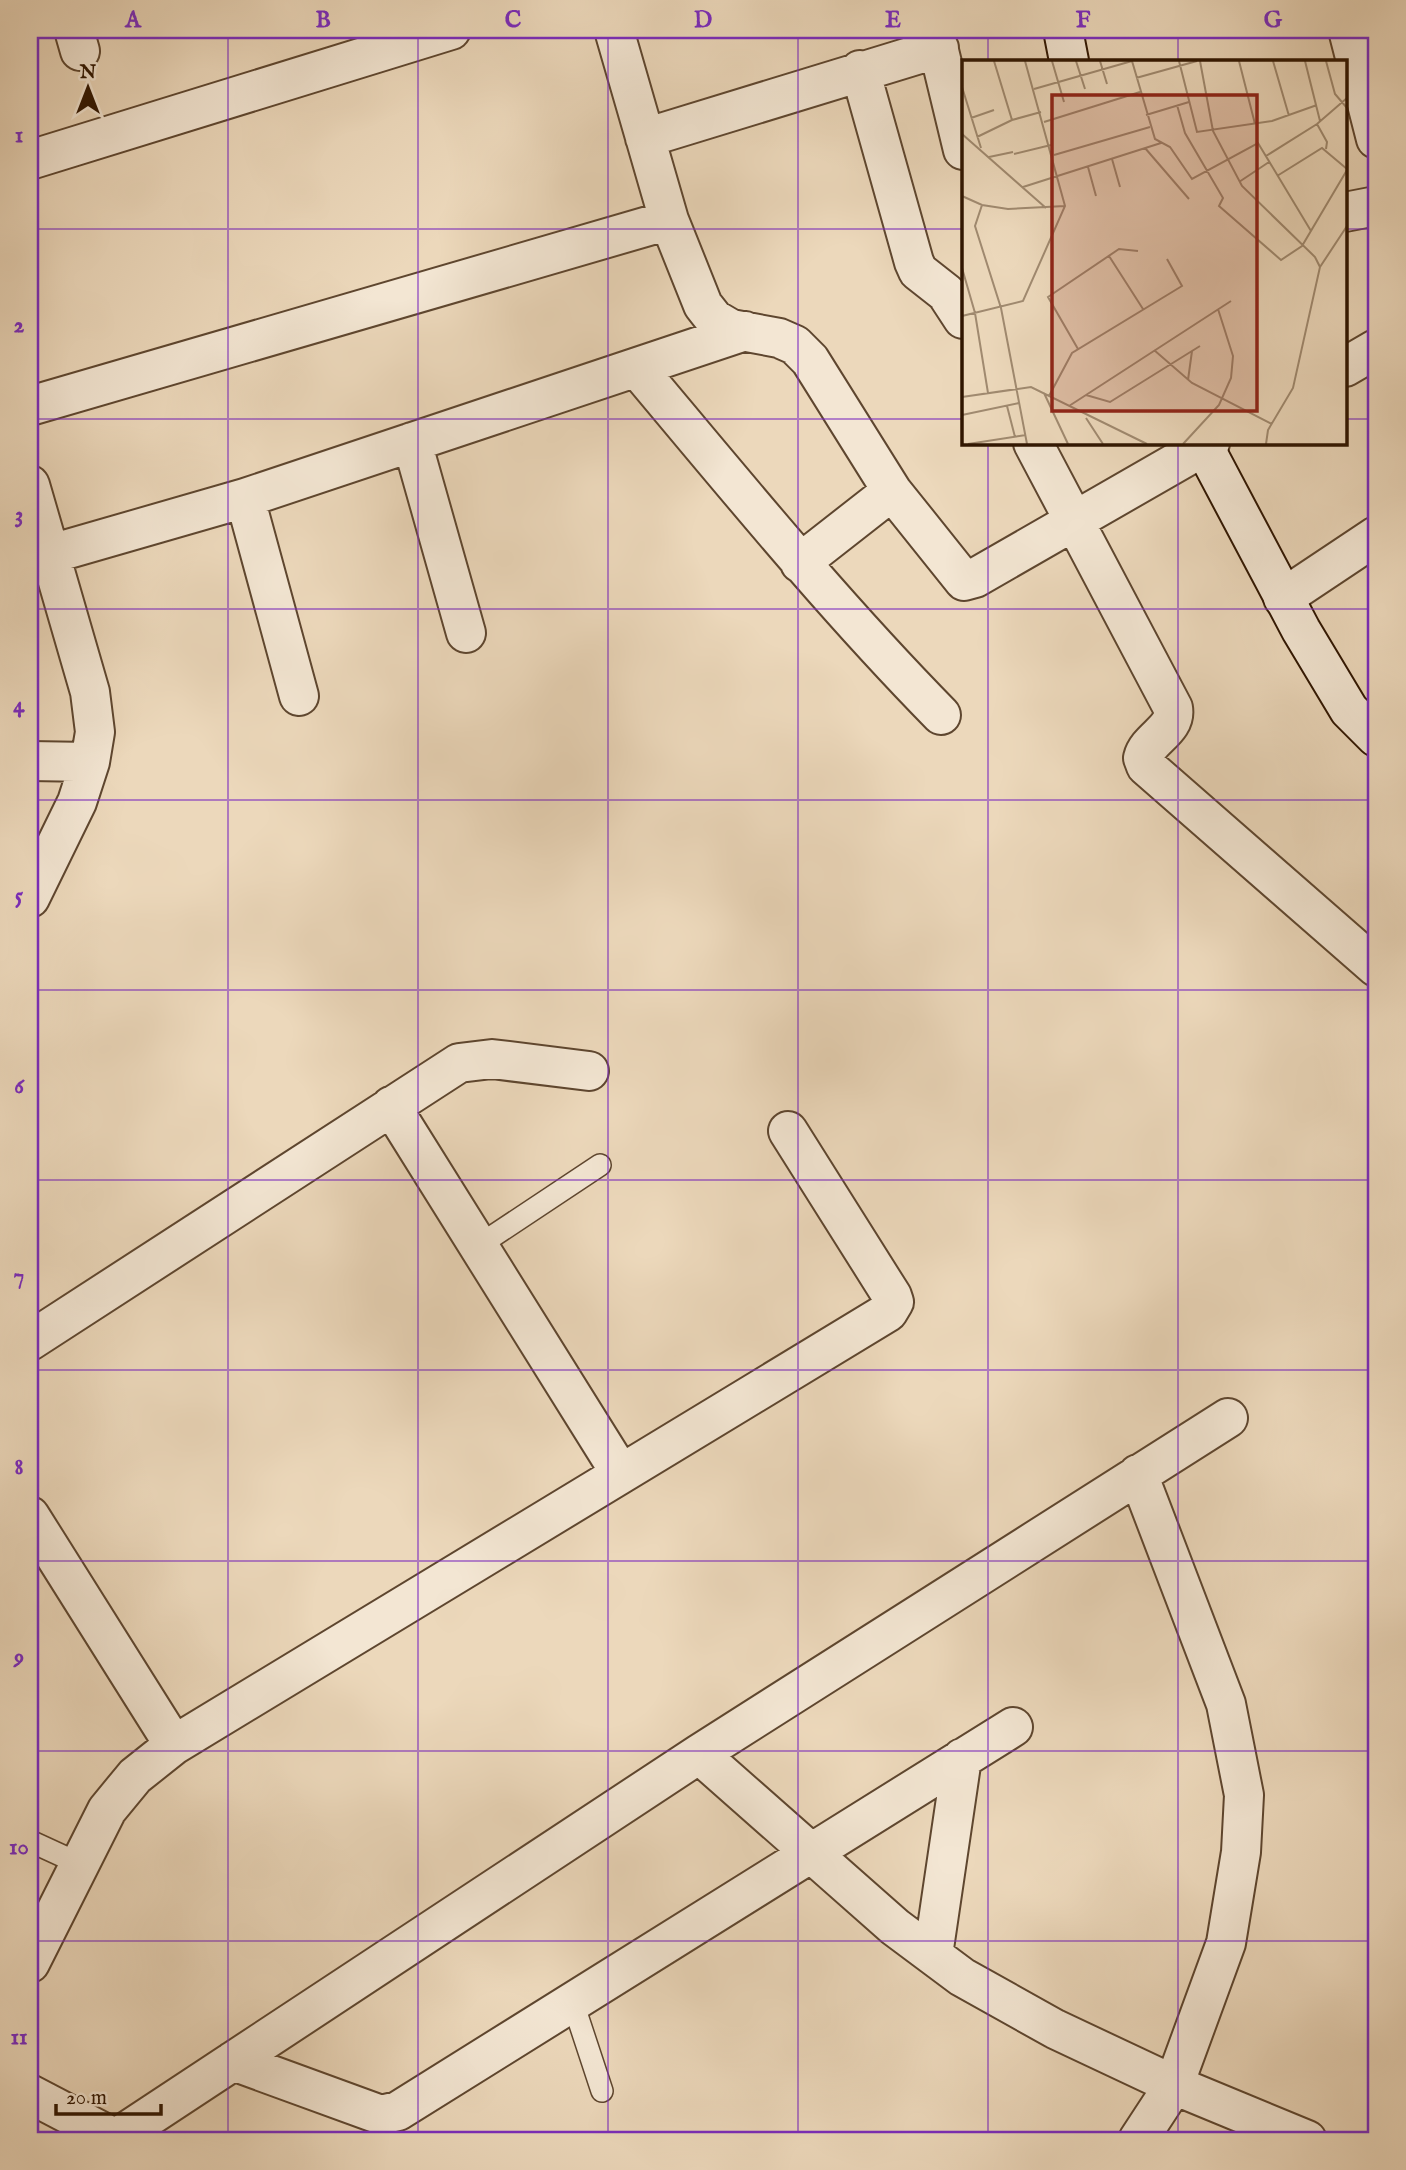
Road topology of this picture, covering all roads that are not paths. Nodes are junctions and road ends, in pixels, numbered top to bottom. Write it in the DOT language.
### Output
graph roads {
  1 [pos="450,30"];
  2 [pos="614,30"];
  3 [pos="1063,30"];
  4 [pos="1348,30"];
  5 [pos="936,39"];
  6 [pos="1069,60"];
  7 [pos="860,70"];
  8 [pos="645,138"];
  9 [pos="1376,139"];
  10 [pos="962,146"];
  11 [pos="30,160"];
  12 [pos="1376,206"];
  13 [pos="1346,212"];
  14 [pos="669,220"];
  15 [pos="962,317"];
  16 [pos="745,331"];
  17 [pos="1376,349"];
  18 [pos="1346,366"];
  19 [pos="637,368"];
  20 [pos="30,406"];
  21 [pos="412,442"];
  22 [pos="1034,444"];
  23 [pos="1205,444"];
  24 [pos="30,485"];
  25 [pos="892,491"];
  26 [pos="245,498"];
  27 [pos="1076,520"];
  28 [pos="1376,536"];
  29 [pos="39,557"];
  30 [pos="800,563"];
  31 [pos="1283,598"];
  32 [pos="466,634"];
  33 [pos="299,696"];
  34 [pos="941,715"];
  35 [pos="1376,737"];
  36 [pos="30,761"];
  37 [pos="90,762"];
  38 [pos="30,898"];
  39 [pos="1376,967"];
  40 [pos="589,1071"];
  41 [pos="391,1106"];
  42 [pos="788,1131"];
  43 [pos="600,1165"];
  44 [pos="478,1246"];
  45 [pos="30,1340"];
  46 [pos="1228,1418"];
  47 [pos="621,1474"];
  48 [pos="1138,1474"];
  49 [pos="30,1516"];
  50 [pos="1013,1727"];
  51 [pos="174,1745"];
  52 [pos="699,1754"];
  53 [pos="962,1758"];
  54 [pos="30,1841"];
  55 [pos="812,1851"];
  56 [pos="80,1864"];
  57 [pos="933,1955"];
  58 [pos="30,1963"];
  59 [pos="573,2003"];
  60 [pos="233,2061"];
  61 [pos="1174,2085"];
  62 [pos="602,2091"];
  63 [pos="30,2094"];
  64 [pos="117,2139"];
  65 [pos="1138,2140"];
  66 [pos="1307,2140"];
  1 -- 11 [label="street"];
  2 -- 8 [label="street"];
  3 -- 6 [label="street"];
  4 -- 9 [label="street"];
  5 -- 7 [label="street"];
  5 -- 10 [label="street"];
  7 -- 8 [label="street"];
  7 -- 15 [label="street"];
  8 -- 14 [label="street"];
  12 -- 13 [label="street"];
  14 -- 16 [label="street"];
  14 -- 20 [label="street"];
  16 -- 19 [label="street"];
  16 -- 25 [label="street"];
  17 -- 18 [label="street"];
  19 -- 21 [label="street"];
  19 -- 30 [label="street"];
  21 -- 26 [label="street"];
  21 -- 32 [label="street"];
  22 -- 27 [label="street"];
  23 -- 27 [label="street"];
  23 -- 31 [label="street"];
  24 -- 29 [label="street"];
  25 -- 27 [label="street"];
  25 -- 30 [label="street"];
  26 -- 29 [label="street"];
  26 -- 33 [label="street"];
  27 -- 39 [label="street"];
  28 -- 31 [label="street"];
  29 -- 37 [label="street"];
  30 -- 34 [label="street"];
  31 -- 35 [label="street"];
  36 -- 37 [label="street"];
  37 -- 38 [label="street"];
  40 -- 41 [label="street"];
  41 -- 44 [label="street"];
  41 -- 45 [label="street"];
  42 -- 47 [label="street"];
  43 -- 44 [label="lane"];
  44 -- 47 [label="street"];
  46 -- 48 [label="street"];
  47 -- 51 [label="street"];
  48 -- 52 [label="street"];
  48 -- 61 [label="street"];
  49 -- 51 [label="street"];
  50 -- 53 [label="street"];
  51 -- 56 [label="street"];
  52 -- 55 [label="street"];
  52 -- 60 [label="street"];
  53 -- 55 [label="street"];
  53 -- 57 [label="street"];
  54 -- 56 [label="lane"];
  55 -- 57 [label="street"];
  55 -- 59 [label="street"];
  56 -- 58 [label="street"];
  57 -- 61 [label="street"];
  59 -- 60 [label="street"];
  59 -- 62 [label="lane"];
  60 -- 64 [label="street"];
  61 -- 65 [label="street"];
  61 -- 66 [label="street"];
  63 -- 64 [label="street"];
}
